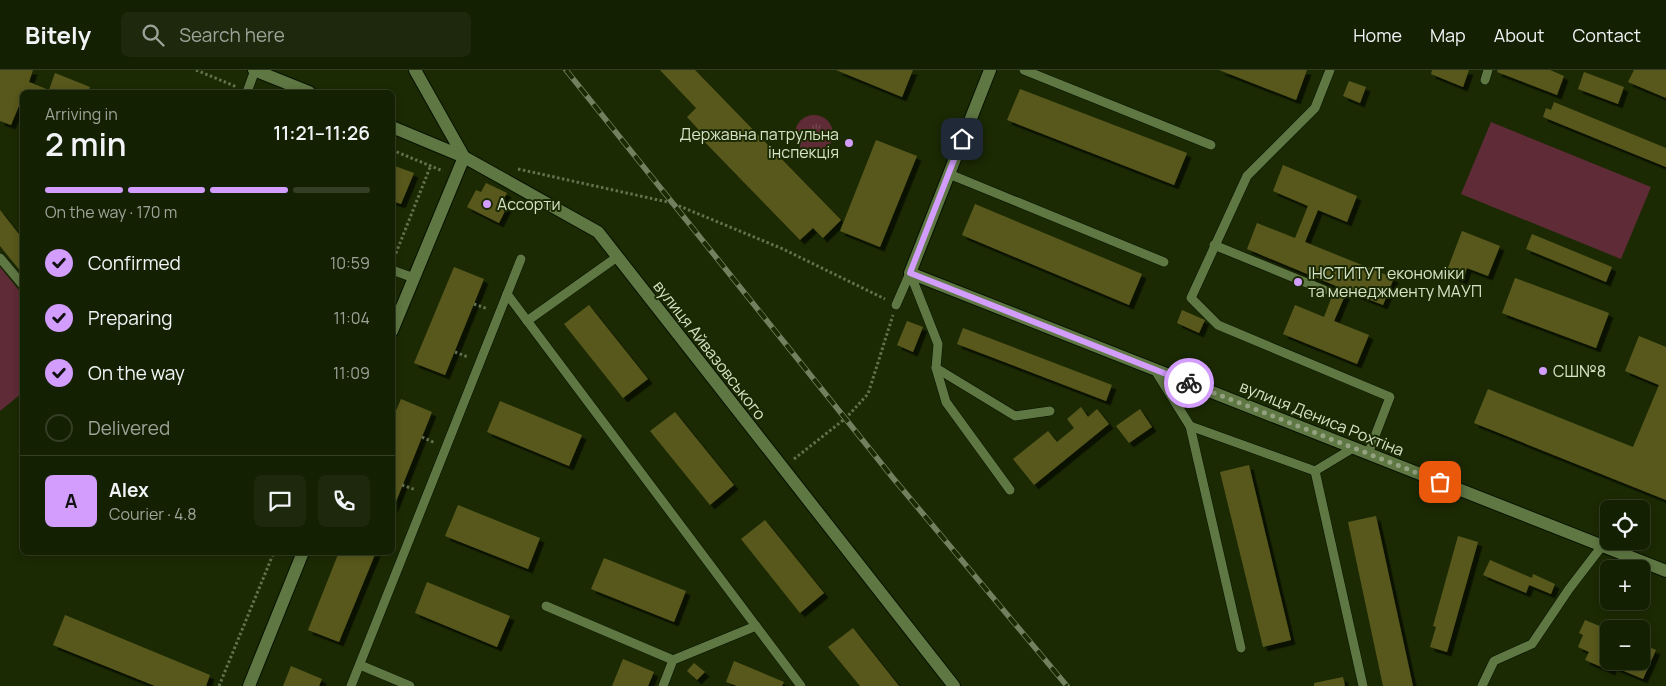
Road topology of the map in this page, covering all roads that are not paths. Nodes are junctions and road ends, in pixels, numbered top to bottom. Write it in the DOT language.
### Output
graph roads {
  1 [pos="255,70"];
  2 [pos="415,70"];
  3 [pos="990,70"];
  4 [pos="1024,70"];
  5 [pos="1330,70"];
  6 [pos="1488,70"];
  7 [pos="1485,80"];
  8 [pos="248,90"];
  9 [pos="304,90"];
  10 [pos="395,128"];
  11 [pos="1211,145"];
  12 [pos="464,157"];
  13 [pos="949,174"];
  14 [pos="1214,245"];
  15 [pos="617,256"];
  16 [pos="0,258"];
  17 [pos="521,259"];
  18 [pos="1164,262"];
  19 [pos="395,271"];
  20 [pos="910,273"];
  21 [pos="414,278"];
  22 [pos="20,282"];
  23 [pos="1324,290"];
  24 [pos="507,294"];
  25 [pos="896,305"];
  26 [pos="527,321"];
  27 [pos="395,324"];
  28 [pos="936,368"];
  29 [pos="1156,370"];
  30 [pos="1050,411"];
  31 [pos="1190,426"];
  32 [pos="1353,448"];
  33 [pos="1368,454"];
  34 [pos="1315,471"];
  35 [pos="1010,490"];
  36 [pos="1600,545"];
  37 [pos="1600,549"];
  38 [pos="1612,550"];
  39 [pos="302,555"];
  40 [pos="1666,572"];
  41 [pos="546,606"];
  42 [pos="756,626"];
  43 [pos="1241,648"];
  44 [pos="673,660"];
  45 [pos="360,665"];
  46 [pos="249,686"];
  47 [pos="351,686"];
  48 [pos="410,686"];
  49 [pos="664,686"];
  50 [pos="801,686"];
  51 [pos="954,686"];
  52 [pos="1363,686"];
  53 [pos="1482,686"];
  1 -- 8 [label="lane"];
  1 -- 9 [label="street"];
  2 -- 12 [label="street"];
  3 -- 13 [label="street"];
  4 -- 11 [label="lane"];
  5 -- 14 [label="lane"];
  6 -- 7 [label="lane"];
  10 -- 12 [label="street, вулиця Айвазовського"];
  12 -- 15 [label="street, вулиця Айвазовського"];
  12 -- 21 [label="street"];
  13 -- 18 [label="lane"];
  13 -- 20 [label="street"];
  14 -- 23 [label="lane"];
  14 -- 33 [label="lane"];
  15 -- 26 [label="lane"];
  15 -- 51 [label="street, вулиця Айвазовського"];
  16 -- 22 [label="lane"];
  17 -- 24 [label="lane"];
  19 -- 21 [label="lane"];
  20 -- 25 [label="lane"];
  20 -- 28 [label="lane"];
  20 -- 29 [label="street, вулиця Дениса Рохтіна"];
  21 -- 27 [label="street"];
  24 -- 26 [label="lane"];
  24 -- 45 [label="lane"];
  26 -- 42 [label="lane"];
  28 -- 30 [label="lane"];
  28 -- 35 [label="lane"];
  29 -- 31 [label="lane"];
  29 -- 32 [label="street, вулиця Дениса Рохтіна"];
  31 -- 34 [label="lane"];
  31 -- 43 [label="lane"];
  32 -- 33 [label="street, вулиця Дениса Рохтіна"];
  32 -- 34 [label="lane"];
  33 -- 36 [label="street, вулиця Дениса Рохтіна"];
  34 -- 52 [label="lane"];
  37 -- 53 [label="lane"];
  38 -- 40 [label="street, вулиця Дениса Рохтіна"];
  39 -- 46 [label="street"];
  41 -- 44 [label="lane"];
  42 -- 44 [label="lane"];
  42 -- 50 [label="lane"];
  44 -- 49 [label="lane"];
  45 -- 47 [label="lane"];
  45 -- 48 [label="lane"];
}
